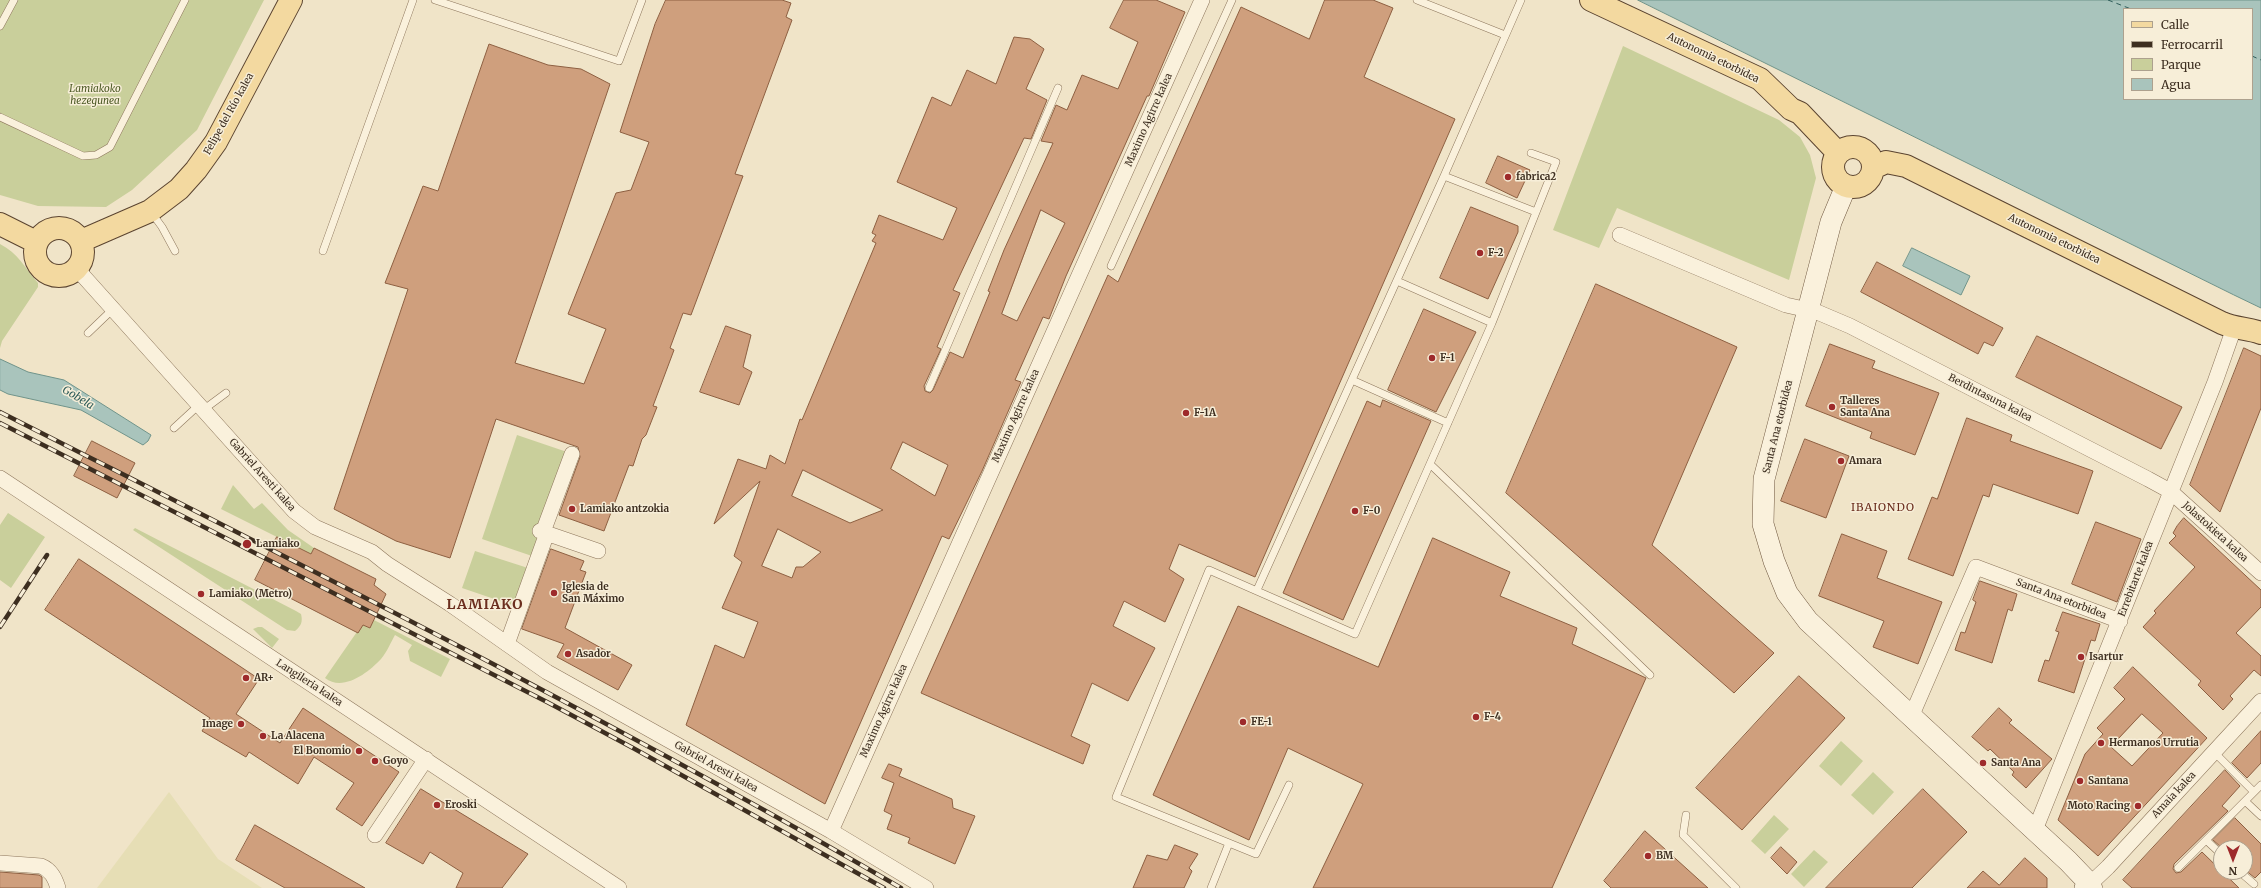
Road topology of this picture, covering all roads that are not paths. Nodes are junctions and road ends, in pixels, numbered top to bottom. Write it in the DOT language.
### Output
graph roads {
  1 [pos="14,0"];
  2 [pos="185,0"];
  3 [pos="291,0"];
  4 [pos="413,0"];
  5 [pos="435,0"];
  6 [pos="642,0"];
  7 [pos="1202,0"];
  8 [pos="1232,0"];
  9 [pos="1417,0"];
  10 [pos="1520,0"];
  11 [pos="1591,0"];
  12 [pos="0,26"];
  13 [pos="1505,35"];
  14 [pos="1058,88"];
  15 [pos="0,117"];
  16 [pos="1838,152"];
  17 [pos="1531,153"];
  18 [pos="1873,168"];
  19 [pos="1444,176"];
  20 [pos="1846,186"];
  21 [pos="150,211"];
  22 [pos="1536,212"];
  23 [pos="0,224"];
  24 [pos="1620,234"];
  25 [pos="81,241"];
  26 [pos="36,242"];
  27 [pos="175,251"];
  28 [pos="323,251"];
  29 [pos="1111,266"];
  30 [pos="77,269"];
  31 [pos="1397,281"];
  32 [pos="112,310"];
  33 [pos="1808,310"];
  34 [pos="1492,323"];
  35 [pos="2234,328"];
  36 [pos="88,333"];
  37 [pos="2261,333"];
  38 [pos="2261,344"];
  39 [pos="1352,380"];
  40 [pos="929,388"];
  41 [pos="226,393"];
  42 [pos="201,408"];
  43 [pos="1448,423"];
  44 [pos="174,428"];
  45 [pos="572,454"];
  46 [pos="1430,464"];
  47 [pos="0,478"];
  48 [pos="2170,491"];
  49 [pos="544,532"];
  50 [pos="598,551"];
  51 [pos="2261,573"];
  52 [pos="1257,590"];
  53 [pos="2120,621"];
  54 [pos="508,644"];
  55 [pos="1650,675"];
  56 [pos="2261,700"];
  57 [pos="1911,717"];
  58 [pos="2214,752"];
  59 [pos="426,759"];
  60 [pos="1289,785"];
  61 [pos="2261,785"];
  62 [pos="2254,792"];
  63 [pos="2245,801"];
  64 [pos="1686,815"];
  65 [pos="2261,816"];
  66 [pos="2035,830"];
  67 [pos="831,831"];
  68 [pos="375,835"];
  69 [pos="2206,840"];
  70 [pos="1229,843"];
  71 [pos="2213,847"];
  72 [pos="0,864"];
  73 [pos="2178,868"];
  74 [pos="2249,880"];
  75 [pos="603,884"];
  76 [pos="2254,884"];
  77 [pos="2090,887"];
  78 [pos="58,888"];
  79 [pos="619,888"];
  80 [pos="926,888"];
  81 [pos="1211,888"];
  82 [pos="1736,888"];
  1 -- 12 [label="lane"];
  2 -- 15 [label="lane"];
  3 -- 21 [label="main road, Felipe del Río kalea"];
  4 -- 28 [label="lane"];
  5 -- 6 [label="lane"];
  7 -- 67 [label="street, Maximo Agirre kalea"];
  8 -- 29 [label="lane"];
  9 -- 13 [label="lane"];
  10 -- 13 [label="lane"];
  11 -- 16 [label="main road, Autonomia etorbidea"];
  13 -- 19 [label="lane"];
  14 -- 40 [label="lane"];
  16 -- 18 [label="main road"];
  16 -- 20 [label="main road"];
  17 -- 22 [label="lane"];
  18 -- 20 [label="main road"];
  18 -- 35 [label="main road, Autonomia etorbidea"];
  19 -- 22 [label="lane"];
  19 -- 31 [label="lane"];
  20 -- 33 [label="street, Santa Ana etorbidea"];
  21 -- 25 [label="main road, Felipe del Río kalea"];
  21 -- 27 [label="lane"];
  22 -- 34 [label="lane"];
  23 -- 26 [label="main road"];
  24 -- 33 [label="street, Berdintasuna kalea"];
  25 -- 26 [label="main road"];
  25 -- 30 [label="main road"];
  26 -- 30 [label="main road"];
  30 -- 32 [label="street, Gabriel Aresti kalea"];
  31 -- 34 [label="lane"];
  31 -- 39 [label="lane"];
  32 -- 36 [label="lane"];
  32 -- 42 [label="street, Gabriel Aresti kalea"];
  33 -- 48 [label="street, Berdintasuna kalea"];
  33 -- 57 [label="street, Santa Ana etorbidea"];
  34 -- 43 [label="lane"];
  35 -- 37 [label="main road"];
  35 -- 38 [label="main road"];
  35 -- 48 [label="street, Errebitarte kalea"];
  39 -- 43 [label="lane"];
  39 -- 52 [label="lane"];
  41 -- 42 [label="lane"];
  42 -- 44 [label="lane"];
  42 -- 54 [label="street, Gabriel Aresti kalea"];
  43 -- 46 [label="lane"];
  45 -- 49 [label="street"];
  46 -- 52 [label="lane"];
  46 -- 55 [label="lane"];
  47 -- 59 [label="street, Langileria kalea"];
  48 -- 51 [label="street, Jolastokieta kalea"];
  48 -- 53 [label="street, Errebitarte kalea"];
  49 -- 50 [label="street"];
  49 -- 54 [label="street"];
  52 -- 70 [label="lane"];
  53 -- 57 [label="street, Santa Ana etorbidea"];
  53 -- 66 [label="street, Errebitarte kalea"];
  54 -- 67 [label="street, Gabriel Aresti kalea"];
  56 -- 58 [label="street, Amaia kalea"];
  57 -- 66 [label="street, Santa Ana etorbidea"];
  58 -- 62 [label="lane"];
  58 -- 77 [label="street, Amaia kalea"];
  59 -- 68 [label="street"];
  59 -- 75 [label="street, Langileria kalea"];
  60 -- 70 [label="lane"];
  61 -- 62 [label="lane"];
  62 -- 63 [label="lane"];
  63 -- 65 [label="lane"];
  63 -- 69 [label="lane"];
  64 -- 82 [label="lane"];
  66 -- 77 [label="street, Santa Ana etorbidea"];
  67 -- 80 [label="street, Gabriel Aresti kalea"];
  69 -- 71 [label="lane"];
  69 -- 73 [label="lane"];
  70 -- 81 [label="lane"];
  72 -- 78 [label="street"];
  74 -- 76 [label="lane"];
  75 -- 79 [label="street, Langileria kalea"];
}
